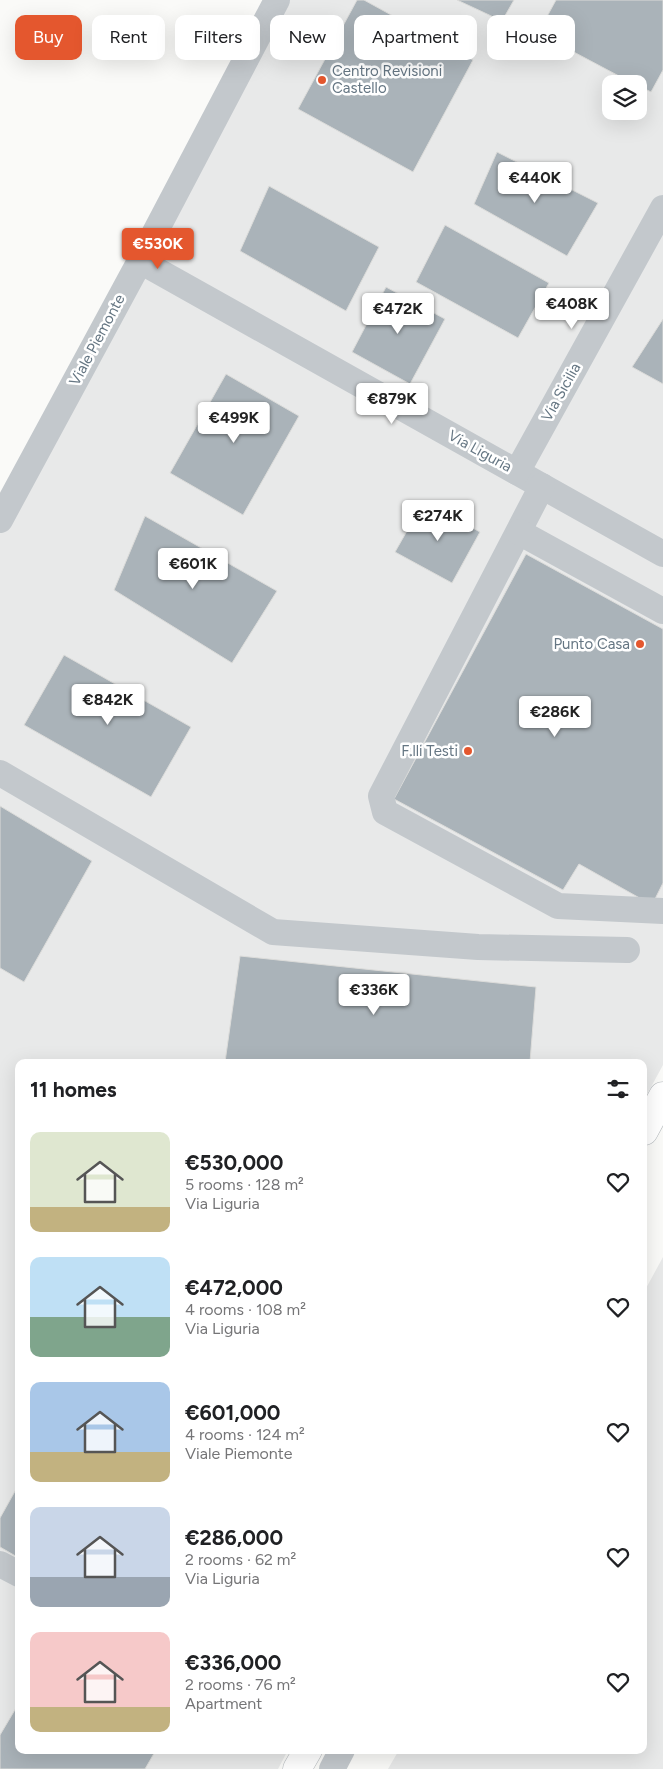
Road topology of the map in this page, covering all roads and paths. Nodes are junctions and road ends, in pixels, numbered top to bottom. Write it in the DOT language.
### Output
graph roads {
  1 [pos="277,0"];
  2 [pos="663,208"];
  3 [pos="140,261"];
  4 [pos="517,472"];
  5 [pos="542,486"];
  6 [pos="0,520"];
  7 [pos="519,532"];
  8 [pos="663,554"];
  9 [pos="661,605"];
  10 [pos="0,773"];
  11 [pos="663,912"];
  12 [pos="627,950"];
  13 [pos="663,1096"];
  14 [pos="647,1125"];
  15 [pos="0,1564"];
  16 [pos="15,1572"];
  17 [pos="306,1754"];
  18 [pos="340,1754"];
  19 [pos="298,1769"];
  20 [pos="332,1769"];
  1 -- 3 [label="street, Viale Piemonte"];
  2 -- 4 [label="street, Via Sicilia"];
  3 -- 4 [label="street, Via Liguria"];
  3 -- 6 [label="street, Viale Piemonte"];
  4 -- 5 [label="street, Via Liguria"];
  5 -- 7 [label="street"];
  5 -- 8 [label="street, Via Liguria"];
  7 -- 9 [label="street"];
  7 -- 11 [label="street"];
  10 -- 12 [label="street"];
  13 -- 14 [label="main road"];
  15 -- 16 [label="street"];
  17 -- 19 [label="main road"];
  18 -- 20 [label="street"];
}
